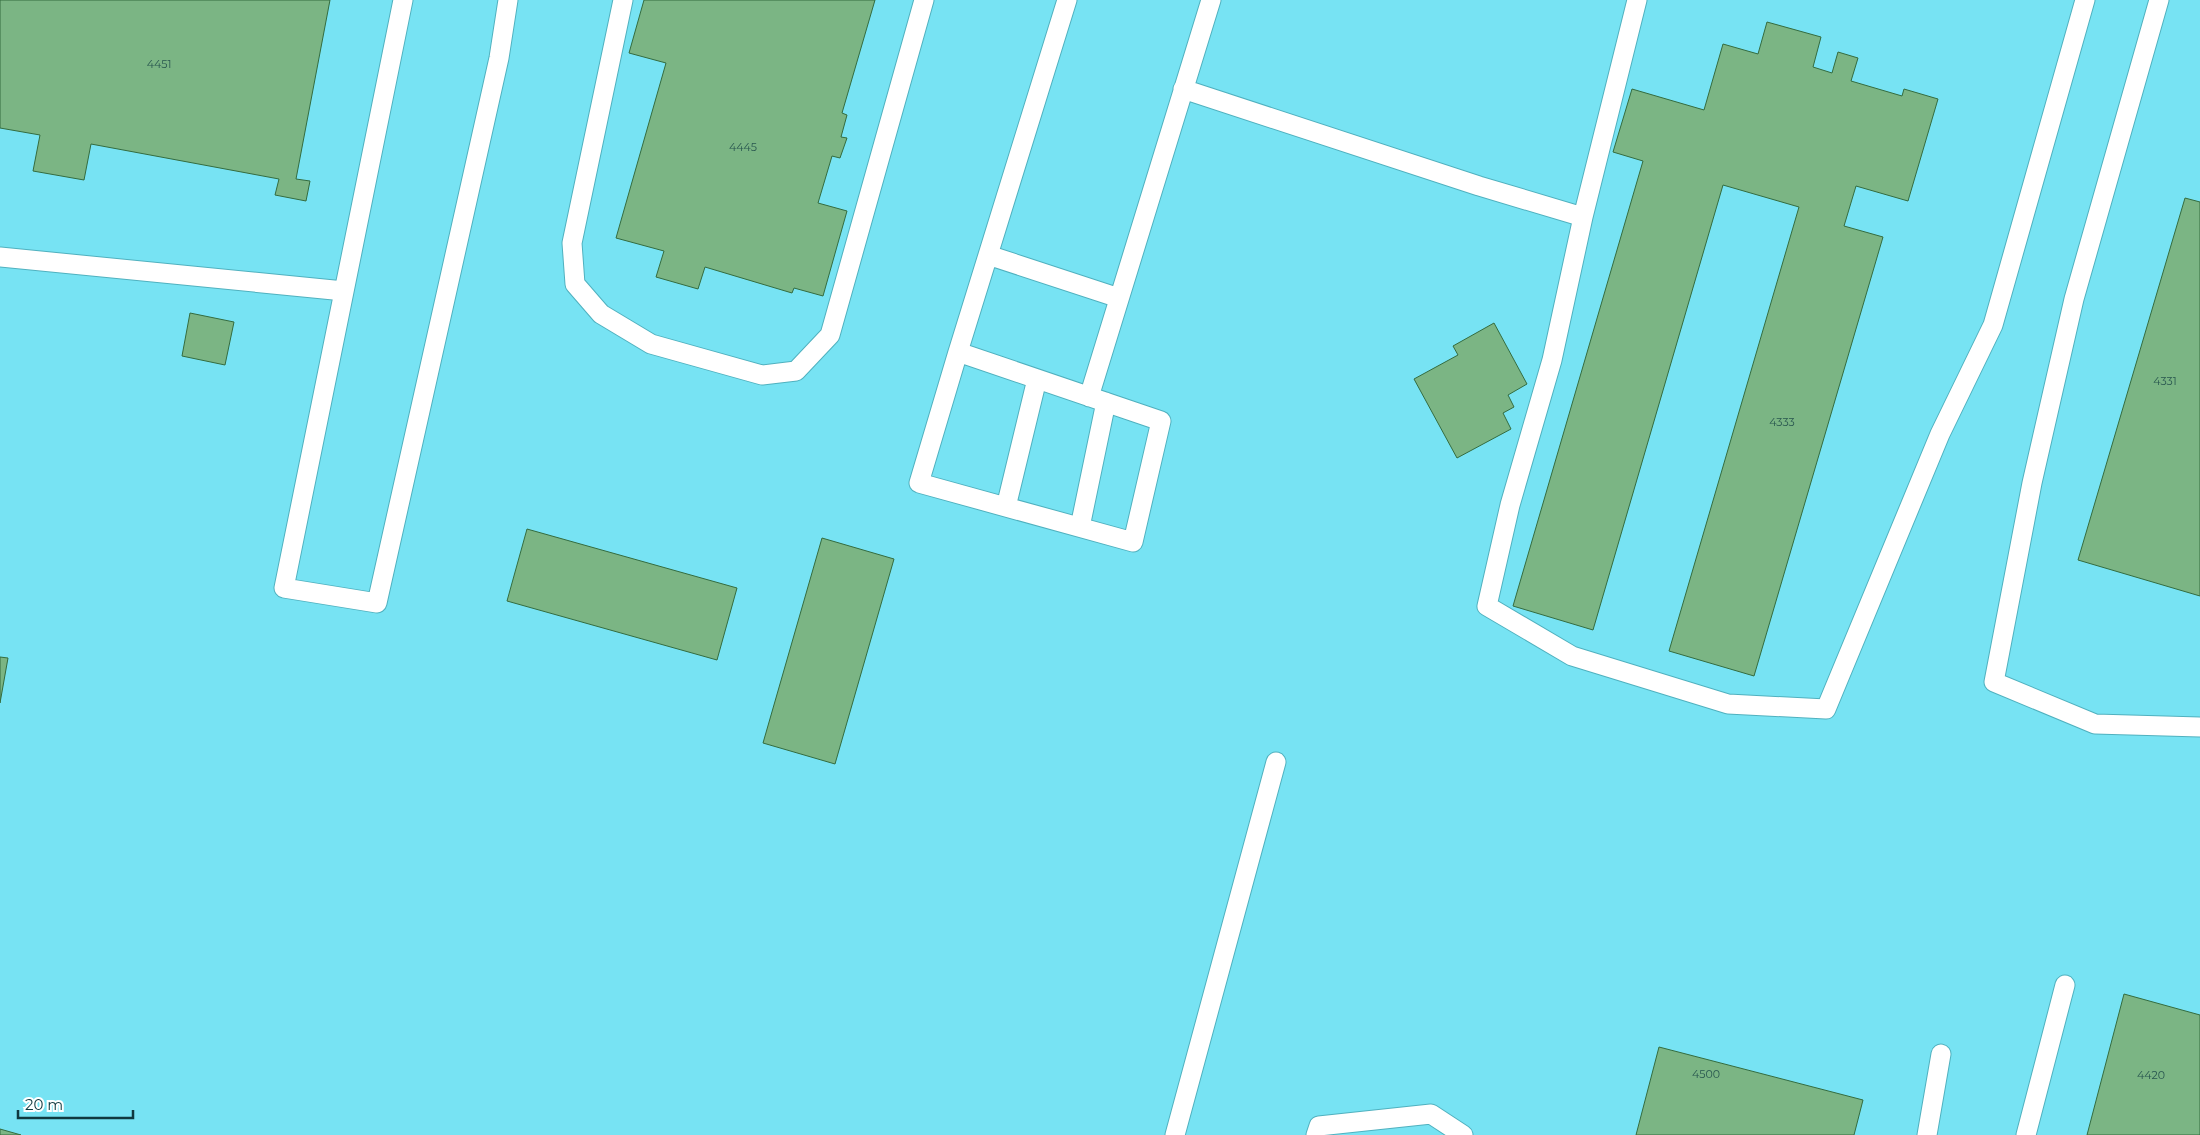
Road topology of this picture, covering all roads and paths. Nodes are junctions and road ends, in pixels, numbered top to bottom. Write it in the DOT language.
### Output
graph roads {
  1 [pos="403,0"];
  2 [pos="508,0"];
  3 [pos="623,0"];
  4 [pos="924,0"];
  5 [pos="1068,0"];
  6 [pos="1211,0"];
  7 [pos="1637,0"];
  8 [pos="2085,0"];
  9 [pos="2159,0"];
  10 [pos="1183,89"];
  11 [pos="1584,218"];
  12 [pos="988,255"];
  13 [pos="0,257"];
  14 [pos="344,291"];
  15 [pos="1119,298"];
  16 [pos="958,352"];
  17 [pos="1037,379"];
  18 [pos="1089,396"];
  19 [pos="1106,402"];
  20 [pos="1006,507"];
  21 [pos="1080,527"];
  22 [pos="2200,727"];
  23 [pos="1276,762"];
  24 [pos="2065,984"];
  25 [pos="1941,1054"];
  26 [pos="1175,1135"];
  27 [pos="1316,1135"];
  28 [pos="1463,1135"];
  29 [pos="1927,1135"];
  30 [pos="2026,1135"];
  1 -- 14 [label="lane"];
  2 -- 14 [label="lane"];
  3 -- 4 [label="lane"];
  5 -- 12 [label="lane"];
  6 -- 10 [label="lane"];
  7 -- 11 [label="lane"];
  8 -- 11 [label="lane"];
  9 -- 22 [label="lane"];
  10 -- 11 [label="lane"];
  10 -- 15 [label="lane"];
  12 -- 15 [label="lane"];
  12 -- 16 [label="lane"];
  13 -- 14 [label="lane"];
  15 -- 18 [label="lane"];
  16 -- 17 [label="lane"];
  16 -- 20 [label="lane"];
  17 -- 18 [label="lane"];
  17 -- 20 [label="lane"];
  18 -- 19 [label="lane"];
  19 -- 21 [label="lane"];
  19 -- 21 [label="lane"];
  20 -- 21 [label="lane"];
  23 -- 26 [label="lane"];
  24 -- 30 [label="lane"];
  25 -- 29 [label="lane"];
  27 -- 28 [label="lane"];
}
